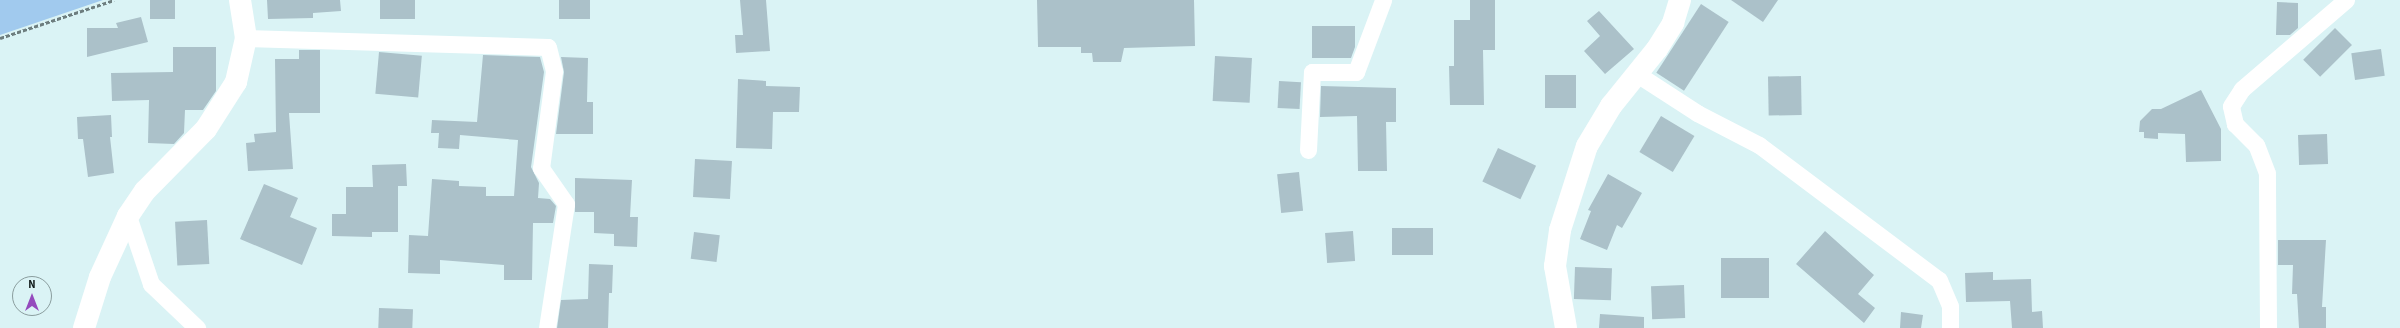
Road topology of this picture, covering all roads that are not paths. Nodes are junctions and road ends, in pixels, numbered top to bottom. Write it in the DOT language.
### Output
graph roads {
  1 [pos="240,0"];
  2 [pos="1383,0"];
  3 [pos="1680,0"];
  4 [pos="2346,0"];
  5 [pos="246,38"];
  6 [pos="1637,74"];
  7 [pos="1308,150"];
  8 [pos="128,216"];
  9 [pos="84,328"];
  10 [pos="197,328"];
  11 [pos="547,328"];
  12 [pos="1566,328"];
  13 [pos="1950,328"];
  14 [pos="2268,328"];
  1 -- 5 [label="street"];
  2 -- 7 [label="street"];
  3 -- 6 [label="street"];
  4 -- 14 [label="street"];
  5 -- 8 [label="street"];
  5 -- 11 [label="street"];
  6 -- 12 [label="street"];
  6 -- 13 [label="street"];
  8 -- 9 [label="street"];
  8 -- 10 [label="street"];
}
